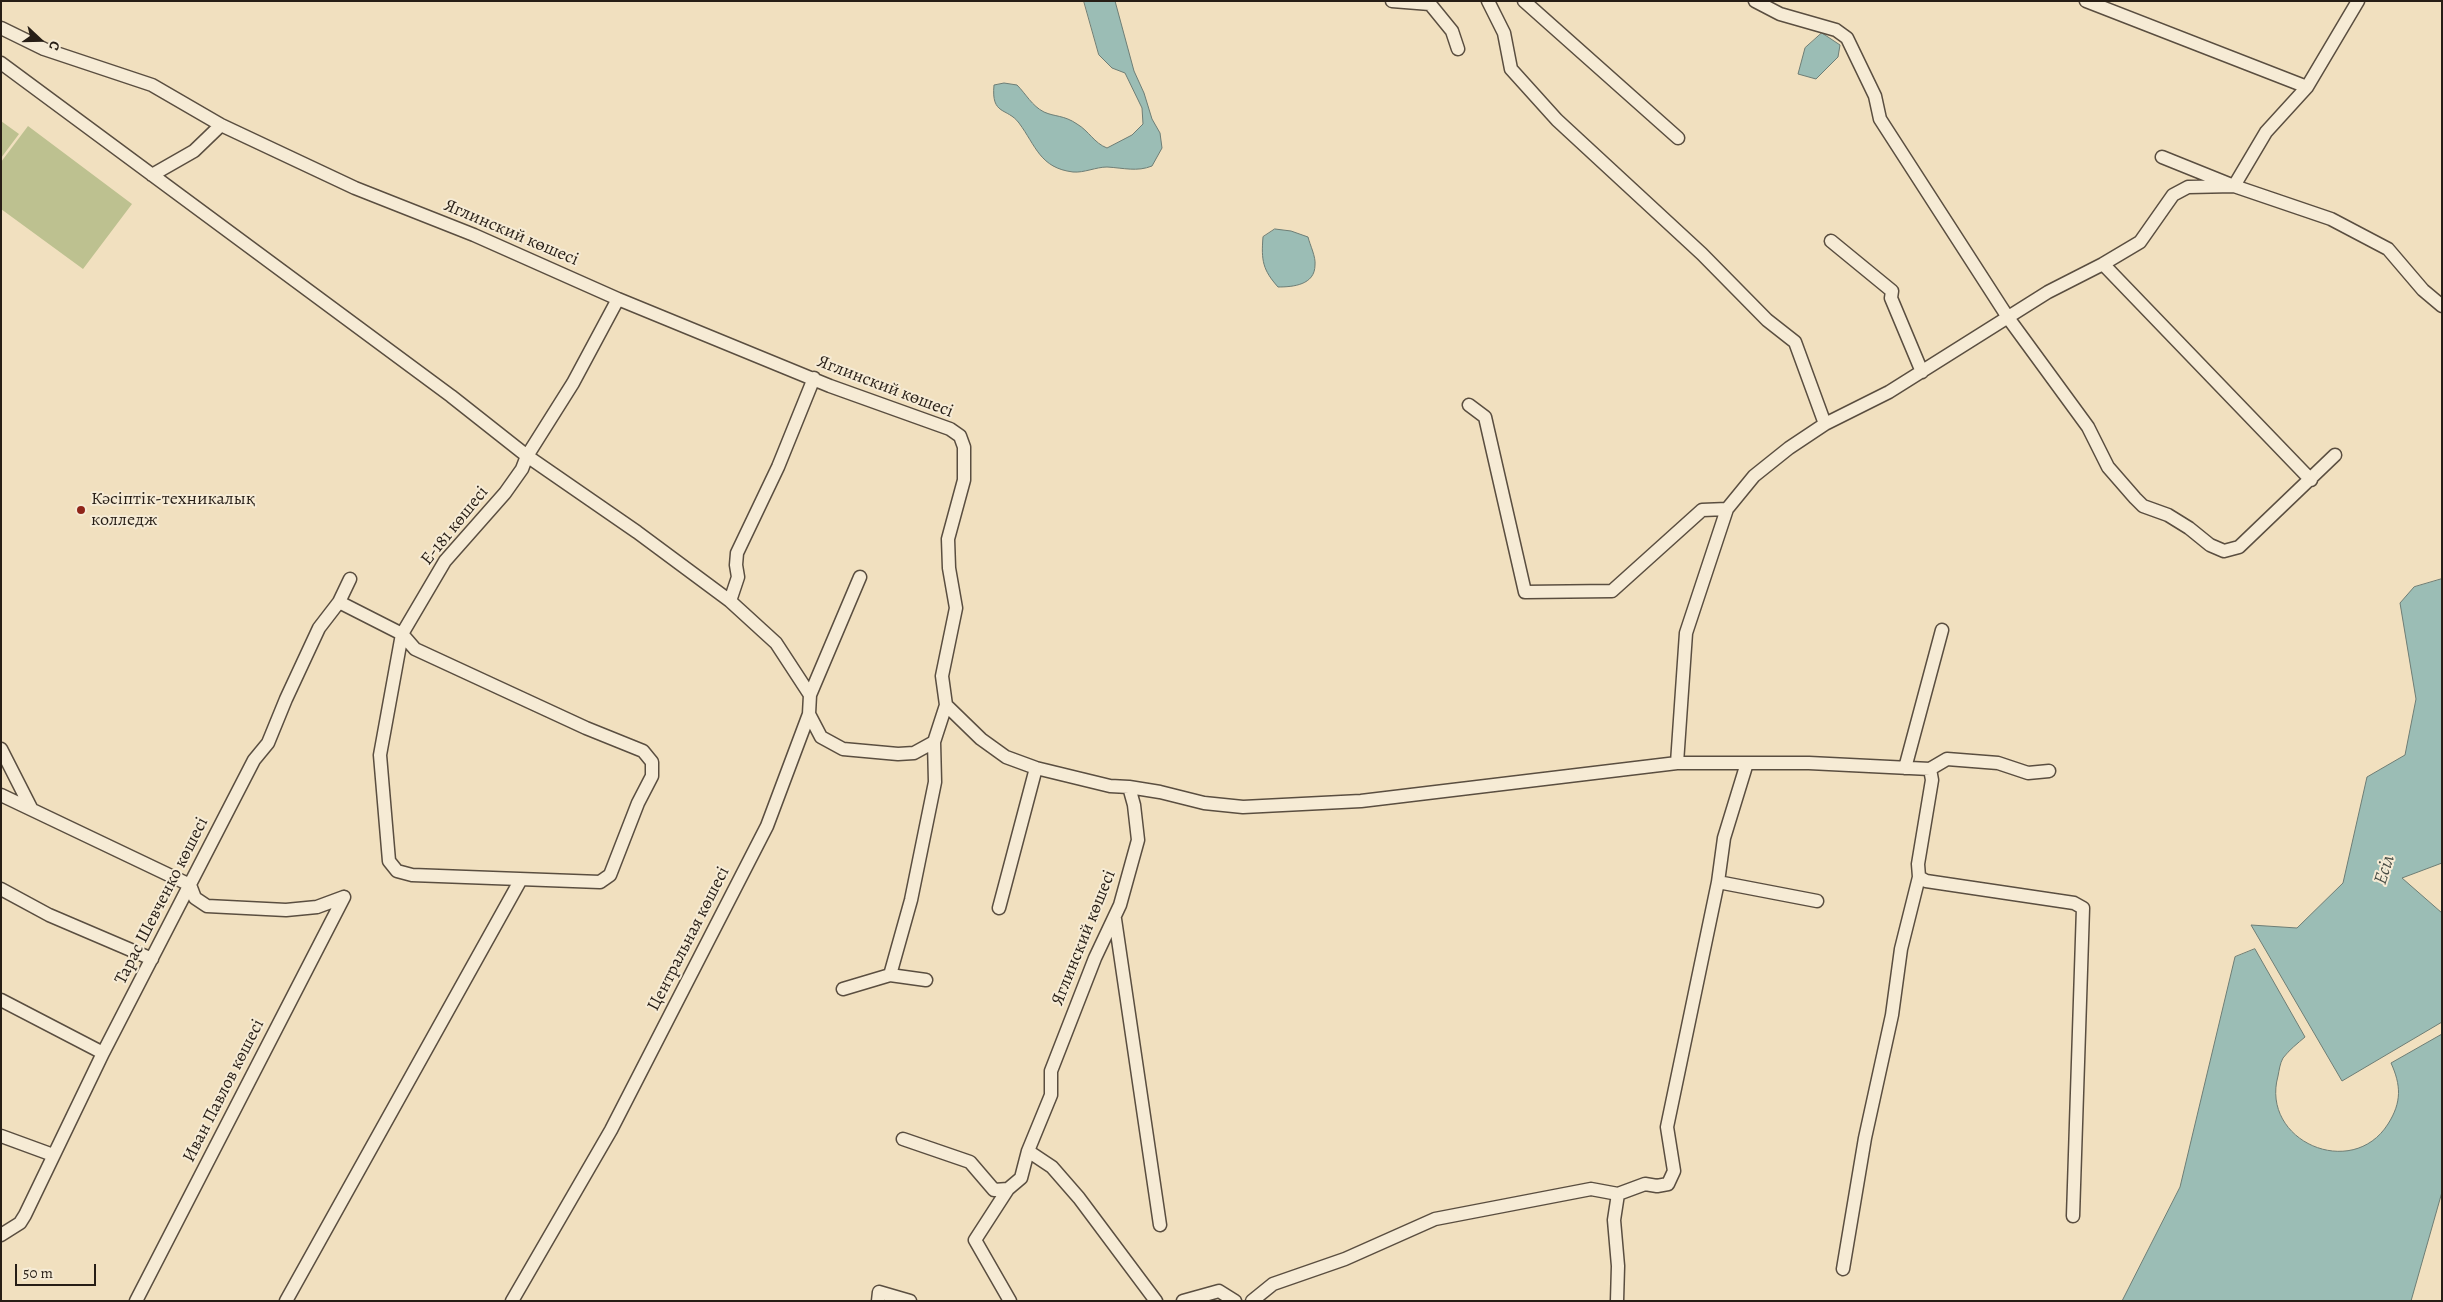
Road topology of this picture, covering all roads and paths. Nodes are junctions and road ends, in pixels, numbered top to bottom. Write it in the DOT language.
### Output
graph roads {
  1 [pos="1392,1"];
  2 [pos="1488,1"];
  3 [pos="1524,1"];
  4 [pos="1755,1"];
  5 [pos="2086,1"];
  6 [pos="2358,1"];
  7 [pos="1408,2"];
  8 [pos="1,28"];
  9 [pos="1458,49"];
  10 [pos="1,63"];
  11 [pos="2307,87"];
  12 [pos="221,125"];
  13 [pos="1678,138"];
  14 [pos="2162,157"];
  15 [pos="152,175"];
  16 [pos="2234,186"];
  17 [pos="1831,241"];
  18 [pos="2103,264"];
  19 [pos="618,299"];
  20 [pos="2442,306"];
  21 [pos="2009,319"];
  22 [pos="1922,372"];
  23 [pos="814,378"];
  24 [pos="1469,406"];
  25 [pos="1826,424"];
  26 [pos="2336,455"];
  27 [pos="527,456"];
  28 [pos="2311,480"];
  29 [pos="1727,509"];
  30 [pos="860,577"];
  31 [pos="350,579"];
  32 [pos="730,601"];
  33 [pos="339,602"];
  34 [pos="1942,630"];
  35 [pos="402,634"];
  36 [pos="810,695"];
  37 [pos="946,705"];
  38 [pos="810,714"];
  39 [pos="934,742"];
  40 [pos="1,749"];
  41 [pos="1678,763"];
  42 [pos="1747,763"];
  43 [pos="1036,768"];
  44 [pos="1905,768"];
  45 [pos="1930,769"];
  46 [pos="2049,771"];
  47 [pos="1129,787"];
  48 [pos="1,795"];
  49 [pos="32,808"];
  50 [pos="1919,877"];
  51 [pos="520,881"];
  52 [pos="1718,882"];
  53 [pos="190,885"];
  54 [pos="1,889"];
  55 [pos="1817,901"];
  56 [pos="999,908"];
  57 [pos="1115,919"];
  58 [pos="152,959"];
  59 [pos="890,975"];
  60 [pos="926,980"];
  61 [pos="842,989"];
  62 [pos="1,1000"];
  63 [pos="103,1053"];
  64 [pos="1,1136"];
  65 [pos="903,1139"];
  66 [pos="1028,1151"];
  67 [pos="53,1155"];
  68 [pos="1008,1189"];
  69 [pos="1618,1194"];
  70 [pos="2073,1216"];
  71 [pos="1160,1225"];
  72 [pos="1,1235"];
  73 [pos="1843,1269"];
  74 [pos="136,1301"];
  75 [pos="286,1301"];
  76 [pos="512,1301"];
  77 [pos="878,1301"];
  78 [pos="910,1301"];
  79 [pos="1010,1301"];
  80 [pos="1156,1301"];
  81 [pos="1183,1301"];
  82 [pos="1235,1301"];
  83 [pos="1252,1301"];
  84 [pos="1617,1301"];
  1 -- 7 [label="street"];
  2 -- 25 [label="street"];
  3 -- 13 [label="street"];
  4 -- 21 [label="street"];
  5 -- 11 [label="street"];
  6 -- 11 [label="street"];
  7 -- 9 [label="street"];
  8 -- 12 [label="street, Яглинский көшесі"];
  10 -- 15 [label="street"];
  11 -- 16 [label="street"];
  12 -- 15 [label="street"];
  12 -- 19 [label="street, Яглинский көшесі"];
  14 -- 16 [label="street"];
  15 -- 27 [label="street"];
  16 -- 18 [label="street"];
  16 -- 20 [label="street"];
  17 -- 22 [label="street"];
  18 -- 21 [label="street"];
  18 -- 28 [label="street"];
  19 -- 23 [label="street, Яглинский көшесі"];
  19 -- 27 [label="street, Е-181 көшесі"];
  21 -- 22 [label="street"];
  21 -- 28 [label="street"];
  22 -- 25 [label="street"];
  23 -- 32 [label="street"];
  23 -- 37 [label="street, Яглинский көшесі"];
  24 -- 29 [label="street"];
  25 -- 29 [label="street"];
  26 -- 28 [label="street"];
  27 -- 32 [label="street"];
  27 -- 35 [label="street, Е-181 көшесі"];
  29 -- 41 [label="street"];
  30 -- 36 [label="street, Центральная көшесі"];
  31 -- 33 [label="street, Тарас Шевченко көшесі"];
  32 -- 36 [label="street"];
  33 -- 35 [label="street, Е-181 көшесі"];
  33 -- 53 [label="street, Тарас Шевченко көшесі"];
  34 -- 44 [label="street"];
  35 -- 51 [label="street, Е-181 көшесі"];
  35 -- 51 [label="street, Е-181 көшесі"];
  36 -- 38 [label="street, Центральная көшесі"];
  37 -- 39 [label="street"];
  37 -- 43 [label="street"];
  38 -- 39 [label="street"];
  38 -- 76 [label="street, Центральная көшесі"];
  39 -- 59 [label="street"];
  40 -- 49 [label="street"];
  41 -- 42 [label="street"];
  41 -- 47 [label="street"];
  42 -- 44 [label="street"];
  42 -- 52 [label="street"];
  43 -- 47 [label="street"];
  43 -- 56 [label="street"];
  44 -- 45 [label="street"];
  45 -- 46 [label="street"];
  45 -- 50 [label="street"];
  47 -- 57 [label="street, Яглинский көшесі"];
  48 -- 49 [label="street"];
  49 -- 53 [label="street"];
  50 -- 70 [label="street"];
  50 -- 73 [label="street"];
  51 -- 75 [label="street"];
  52 -- 55 [label="street"];
  52 -- 69 [label="street"];
  53 -- 58 [label="street, Тарас Шевченко көшесі"];
  53 -- 74 [label="street, Иван Павлов көшесі"];
  54 -- 58 [label="street"];
  57 -- 66 [label="street, Яглинский көшесі"];
  57 -- 71 [label="street"];
  58 -- 63 [label="street, Тарас Шевченко көшесі"];
  59 -- 60 [label="street"];
  59 -- 61 [label="street"];
  62 -- 63 [label="street"];
  63 -- 67 [label="street, Тарас Шевченко көшесі"];
  64 -- 67 [label="street"];
  65 -- 68 [label="street"];
  66 -- 68 [label="street, Яглинский көшесі"];
  66 -- 80 [label="street"];
  67 -- 72 [label="street, Тарас Шевченко көшесі"];
  68 -- 79 [label="street, Яглинский көшесі"];
  69 -- 83 [label="street"];
  69 -- 84 [label="street"];
  77 -- 78 [label="street"];
  81 -- 82 [label="street"];
}
